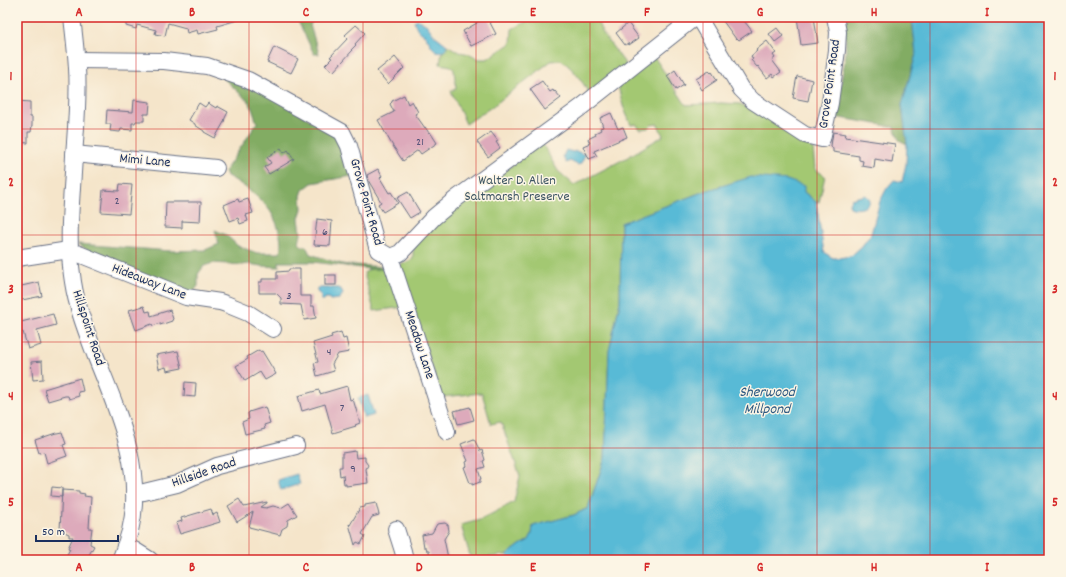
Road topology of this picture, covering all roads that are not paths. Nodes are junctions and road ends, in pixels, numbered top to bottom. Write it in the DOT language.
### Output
graph roads {
  1 [pos="72,17"];
  2 [pos="695,17"];
  3 [pos="698,17"];
  4 [pos="835,17"];
  5 [pos="76,60"];
  6 [pos="74,154"];
  7 [pos="216,168"];
  8 [pos="69,250"];
  9 [pos="390,257"];
  10 [pos="17,258"];
  11 [pos="273,329"];
  12 [pos="447,432"];
  13 [pos="296,446"];
  14 [pos="134,493"];
  15 [pos="396,529"];
  16 [pos="123,553"];
  17 [pos="150,560"];
  18 [pos="405,560"];
  1 -- 5 [label="street, Hillspoint Road"];
  2 -- 9 [label="street, Grove Point Road"];
  3 -- 4 [label="street, Grove Point Road"];
  5 -- 6 [label="street, Hillspoint Road"];
  5 -- 9 [label="street, Grove Point Road"];
  6 -- 7 [label="street, Mimi Lane"];
  6 -- 8 [label="street, Hillspoint Road"];
  8 -- 10 [label="street"];
  8 -- 11 [label="street, Hideaway Lane"];
  8 -- 14 [label="street, Hillspoint Road"];
  9 -- 12 [label="street, Meadow Lane"];
  13 -- 14 [label="street, Hillside Road"];
  14 -- 16 [label="street, Hillspoint Road"];
  15 -- 18 [label="street"];
  16 -- 17 [label="street"];
}
